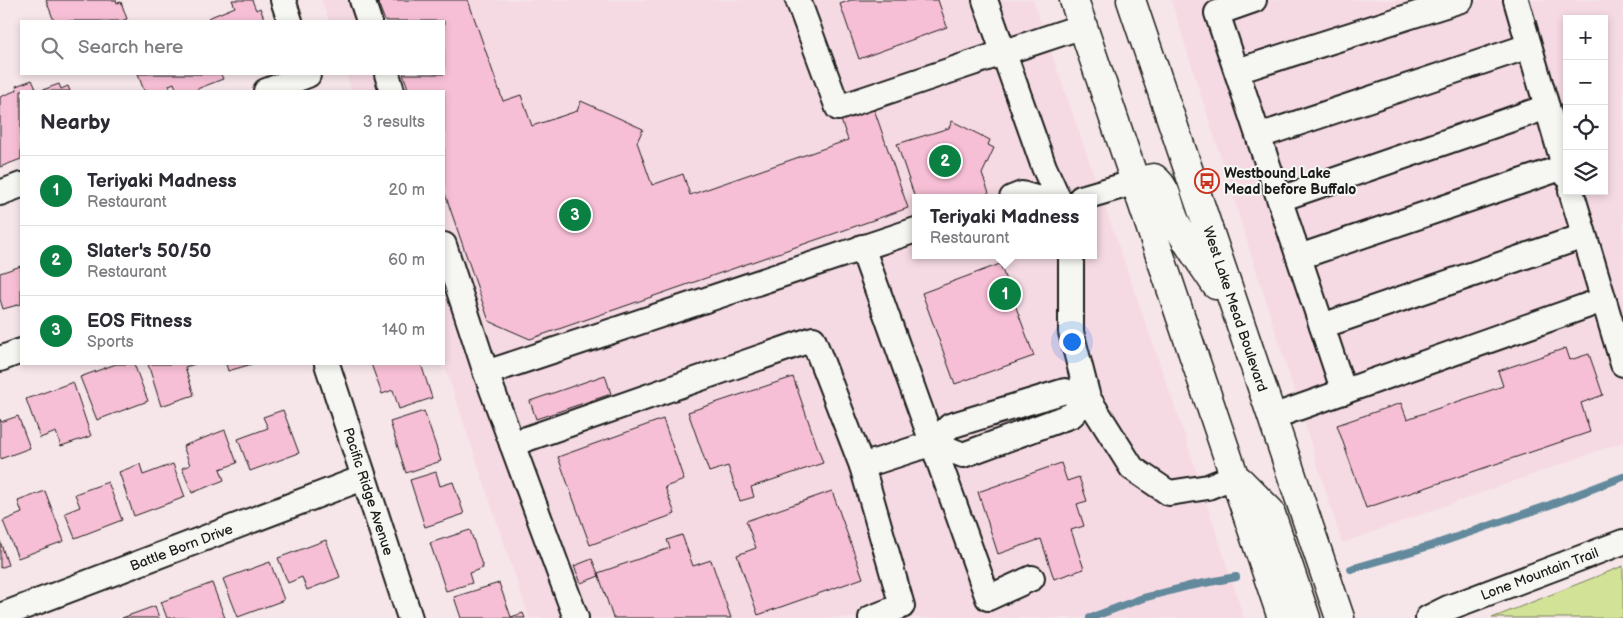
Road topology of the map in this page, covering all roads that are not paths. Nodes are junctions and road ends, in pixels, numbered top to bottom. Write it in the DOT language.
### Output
graph roads {
  1 [pos="283,0"];
  2 [pos="362,0"];
  3 [pos="798,0"];
  4 [pos="986,0"];
  5 [pos="1074,0"];
  6 [pos="1131,0"];
  7 [pos="1254,0"];
  8 [pos="1461,0"];
  9 [pos="1516,0"];
  10 [pos="290,20"];
  11 [pos="369,20"];
  12 [pos="1083,26"];
  13 [pos="1529,46"];
  14 [pos="1005,53"];
  15 [pos="1237,71"];
  16 [pos="308,75"];
  17 [pos="386,75"];
  18 [pos="269,90"];
  19 [pos="392,90"];
  20 [pos="1547,107"];
  21 [pos="1258,136"];
  22 [pos="1563,162"];
  23 [pos="1563,173"];
  24 [pos="1136,182"];
  25 [pos="20,185"];
  26 [pos="0,193"];
  27 [pos="1056,194"];
  28 [pos="1096,194"];
  29 [pos="1572,195"];
  30 [pos="1280,199"];
  31 [pos="912,231"];
  32 [pos="1584,236"];
  33 [pos="862,247"];
  34 [pos="445,248"];
  35 [pos="1299,257"];
  36 [pos="1071,259"];
  37 [pos="1603,300"];
  38 [pos="1237,317"];
  39 [pos="1322,326"];
  40 [pos="20,351"];
  41 [pos="0,359"];
  42 [pos="1623,364"];
  43 [pos="327,365"];
  44 [pos="486,373"];
  45 [pos="1344,392"];
  46 [pos="1088,398"];
  47 [pos="1272,417"];
  48 [pos="512,444"];
  49 [pos="933,444"];
  50 [pos="862,466"];
  51 [pos="1235,476"];
  52 [pos="363,478"];
  53 [pos="1623,542"];
  54 [pos="1032,578"];
  55 [pos="0,616"];
  56 [pos="410,618"];
  57 [pos="576,618"];
  58 [pos="871,618"];
  59 [pos="1282,618"];
  60 [pos="1306,618"];
  61 [pos="1340,618"];
  62 [pos="1428,618"];
  1 -- 10 [label="street"];
  2 -- 11 [label="street"];
  3 -- 14 [label="street"];
  4 -- 14 [label="street"];
  5 -- 12 [label="main road"];
  6 -- 38 [label="main road, West Lake Mead Boulevard"];
  7 -- 15 [label="street"];
  8 -- 15 [label="street"];
  9 -- 13 [label="street"];
  12 -- 14 [label="street"];
  12 -- 24 [label="main road"];
  13 -- 20 [label="street"];
  13 -- 21 [label="street"];
  14 -- 27 [label="street"];
  15 -- 21 [label="street"];
  16 -- 18 [label="street"];
  17 -- 19 [label="street"];
  20 -- 22 [label="street"];
  20 -- 30 [label="street"];
  21 -- 30 [label="street"];
  23 -- 35 [label="street"];
  24 -- 28 [label="street"];
  24 -- 38 [label="main road"];
  24 -- 51 [label="main road"];
  25 -- 26 [label="street"];
  29 -- 32 [label="street"];
  30 -- 35 [label="street"];
  31 -- 33 [label="street"];
  32 -- 37 [label="street"];
  32 -- 39 [label="street"];
  33 -- 44 [label="street"];
  33 -- 49 [label="street"];
  34 -- 44 [label="street"];
  35 -- 39 [label="street"];
  36 -- 46 [label="street"];
  37 -- 42 [label="street"];
  37 -- 45 [label="street"];
  38 -- 47 [label="main road, West Lake Mead Boulevard"];
  39 -- 45 [label="street"];
  40 -- 41 [label="street"];
  43 -- 52 [label="street, Pacific Ridge Avenue"];
  44 -- 48 [label="street"];
  45 -- 47 [label="street"];
  46 -- 49 [label="street"];
  46 -- 51 [label="street"];
  47 -- 61 [label="main road, West Lake Mead Boulevard"];
  48 -- 50 [label="street"];
  48 -- 57 [label="street"];
  49 -- 50 [label="street"];
  49 -- 54 [label="street"];
  50 -- 58 [label="street"];
  51 -- 59 [label="main road"];
  51 -- 60 [label="main road"];
  52 -- 55 [label="street, Battle Born Drive"];
  52 -- 56 [label="street, Pacific Ridge Avenue"];
  53 -- 62 [label="street, Lone Mountain Trail"];
}
